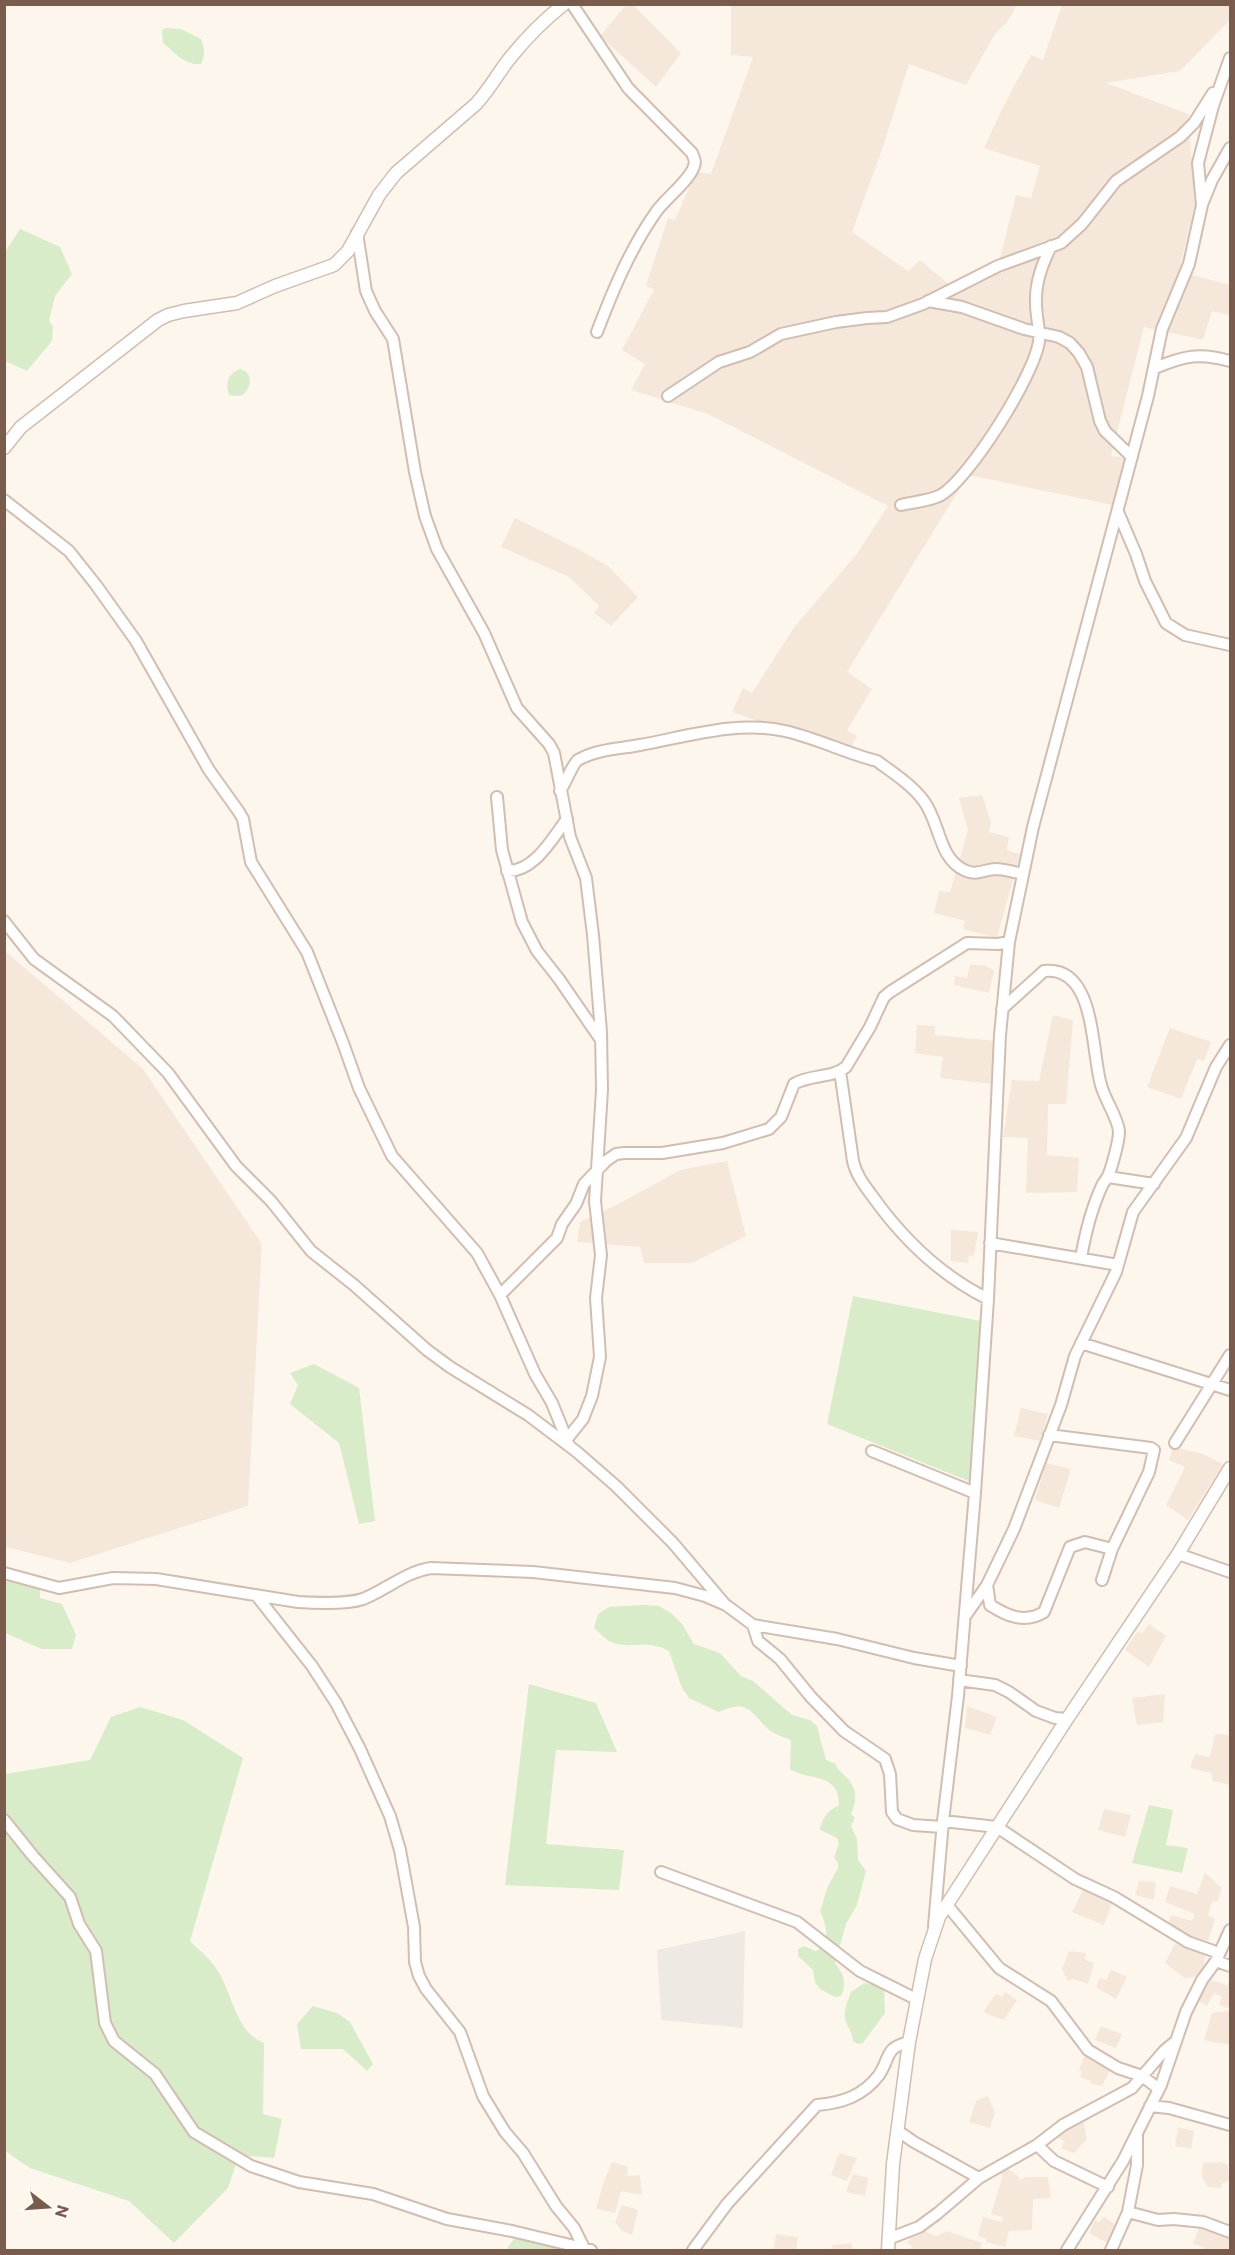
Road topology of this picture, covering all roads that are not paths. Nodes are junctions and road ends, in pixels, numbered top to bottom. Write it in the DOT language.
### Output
graph roads {
  1 [pos="564,4"];
  2 [pos="572,4"];
  3 [pos="1230,58"];
  4 [pos="1228,76"];
  5 [pos="1230,148"];
  6 [pos="1202,205"];
  7 [pos="357,232"];
  8 [pos="1051,246"];
  9 [pos="928,301"];
  10 [pos="597,332"];
  11 [pos="1038,332"];
  12 [pos="1230,361"];
  13 [pos="1155,368"];
  14 [pos="668,396"];
  15 [pos="4,448"];
  16 [pos="1132,456"];
  17 [pos="4,500"];
  18 [pos="901,505"];
  19 [pos="1118,512"];
  20 [pos="1230,645"];
  21 [pos="560,791"];
  22 [pos="497,797"];
  23 [pos="567,819"];
  24 [pos="507,871"];
  25 [pos="1023,874"];
  26 [pos="4,921"];
  27 [pos="1009,942"];
  28 [pos="1002,1009"];
  29 [pos="601,1041"];
  30 [pos="1230,1045"];
  31 [pos="840,1071"];
  32 [pos="596,1171"];
  33 [pos="1108,1177"];
  34 [pos="1154,1184"];
  35 [pos="990,1243"];
  36 [pos="1081,1258"];
  37 [pos="1118,1265"];
  38 [pos="500,1295"];
  39 [pos="988,1299"];
  40 [pos="1081,1343"];
  41 [pos="1230,1355"];
  42 [pos="1212,1383"];
  43 [pos="1230,1390"];
  44 [pos="1049,1435"];
  45 [pos="568,1442"];
  46 [pos="1175,1443"];
  47 [pos="872,1451"];
  48 [pos="1230,1468"];
  49 [pos="975,1493"];
  50 [pos="1112,1549"];
  51 [pos="1178,1554"];
  52 [pos="1230,1572"];
  53 [pos="4,1573"];
  54 [pos="1102,1580"];
  55 [pos="987,1585"];
  56 [pos="256,1595"];
  57 [pos="726,1605"];
  58 [pos="965,1617"];
  59 [pos="753,1625"];
  60 [pos="961,1666"];
  61 [pos="959,1680"];
  62 [pos="1067,1719"];
  63 [pos="4,1820"];
  64 [pos="943,1824"];
  65 [pos="997,1827"];
  66 [pos="661,1872"];
  67 [pos="947,1905"];
  68 [pos="1230,1930"];
  69 [pos="934,1932"];
  70 [pos="1217,1957"];
  71 [pos="1230,1966"];
  72 [pos="916,1999"];
  73 [pos="1176,2041"];
  74 [pos="909,2042"];
  75 [pos="1142,2076"];
  76 [pos="1159,2089"];
  77 [pos="1150,2106"];
  78 [pos="1230,2125"];
  79 [pos="898,2131"];
  80 [pos="1137,2132"];
  81 [pos="1037,2145"];
  82 [pos="979,2178"];
  83 [pos="1108,2187"];
  84 [pos="1128,2212"];
  85 [pos="1230,2232"];
  86 [pos="888,2244"];
  87 [pos="587,2250"];
  88 [pos="693,2250"];
  89 [pos="1067,2250"];
  90 [pos="1111,2250"];
  1 -- 7 [label="street"];
  2 -- 10 [label="street"];
  3 -- 4 [label="street"];
  4 -- 6 [label="street"];
  4 -- 8 [label="street"];
  5 -- 6 [label="street"];
  6 -- 13 [label="street"];
  7 -- 15 [label="street"];
  7 -- 21 [label="street"];
  8 -- 9 [label="street"];
  8 -- 11 [label="street"];
  9 -- 11 [label="street"];
  9 -- 14 [label="street"];
  11 -- 16 [label="street"];
  11 -- 18 [label="street"];
  12 -- 13 [label="street"];
  13 -- 16 [label="street"];
  16 -- 19 [label="street"];
  17 -- 38 [label="street"];
  19 -- 20 [label="street"];
  19 -- 25 [label="street"];
  21 -- 23 [label="street"];
  21 -- 25 [label="street"];
  22 -- 24 [label="street"];
  23 -- 24 [label="street"];
  23 -- 29 [label="street"];
  24 -- 29 [label="street"];
  25 -- 27 [label="street"];
  26 -- 45 [label="street"];
  27 -- 28 [label="street"];
  27 -- 31 [label="street"];
  28 -- 33 [label="street"];
  28 -- 35 [label="street"];
  29 -- 32 [label="street"];
  30 -- 34 [label="street"];
  31 -- 32 [label="street"];
  31 -- 39 [label="street"];
  32 -- 38 [label="street"];
  32 -- 45 [label="street"];
  33 -- 34 [label="street"];
  33 -- 36 [label="street"];
  34 -- 37 [label="street"];
  35 -- 36 [label="street"];
  35 -- 39 [label="street"];
  36 -- 37 [label="street"];
  37 -- 40 [label="street"];
  38 -- 45 [label="street"];
  39 -- 49 [label="street"];
  40 -- 42 [label="street"];
  40 -- 44 [label="street"];
  41 -- 42 [label="street"];
  42 -- 43 [label="street"];
  42 -- 46 [label="street"];
  44 -- 50 [label="street"];
  44 -- 55 [label="street"];
  45 -- 57 [label="street"];
  47 -- 49 [label="street"];
  48 -- 51 [label="street"];
  49 -- 58 [label="street"];
  50 -- 54 [label="street"];
  50 -- 55 [label="street"];
  51 -- 52 [label="street"];
  51 -- 62 [label="street"];
  53 -- 56 [label="street"];
  55 -- 58 [label="street"];
  56 -- 57 [label="street"];
  56 -- 87 [label="street"];
  57 -- 59 [label="street"];
  58 -- 60 [label="street"];
  59 -- 60 [label="street"];
  59 -- 64 [label="street"];
  60 -- 61 [label="street"];
  61 -- 62 [label="street"];
  61 -- 64 [label="street"];
  62 -- 65 [label="street"];
  63 -- 87 [label="street"];
  64 -- 65 [label="street"];
  64 -- 69 [label="street"];
  65 -- 67 [label="street"];
  65 -- 70 [label="street"];
  66 -- 72 [label="street"];
  67 -- 69 [label="street"];
  67 -- 75 [label="street"];
  68 -- 70 [label="street"];
  69 -- 72 [label="street"];
  70 -- 71 [label="street"];
  70 -- 73 [label="street"];
  72 -- 74 [label="street"];
  73 -- 75 [label="street"];
  73 -- 76 [label="street"];
  74 -- 79 [label="street"];
  74 -- 88 [label="street"];
  75 -- 76 [label="street"];
  75 -- 81 [label="street"];
  76 -- 77 [label="street"];
  77 -- 78 [label="street"];
  77 -- 80 [label="street"];
  79 -- 82 [label="street"];
  79 -- 86 [label="street"];
  80 -- 83 [label="street"];
  80 -- 84 [label="street"];
  81 -- 82 [label="street"];
  81 -- 83 [label="street"];
  82 -- 86 [label="street"];
  83 -- 89 [label="street"];
  84 -- 85 [label="street"];
  84 -- 90 [label="street"];
}
